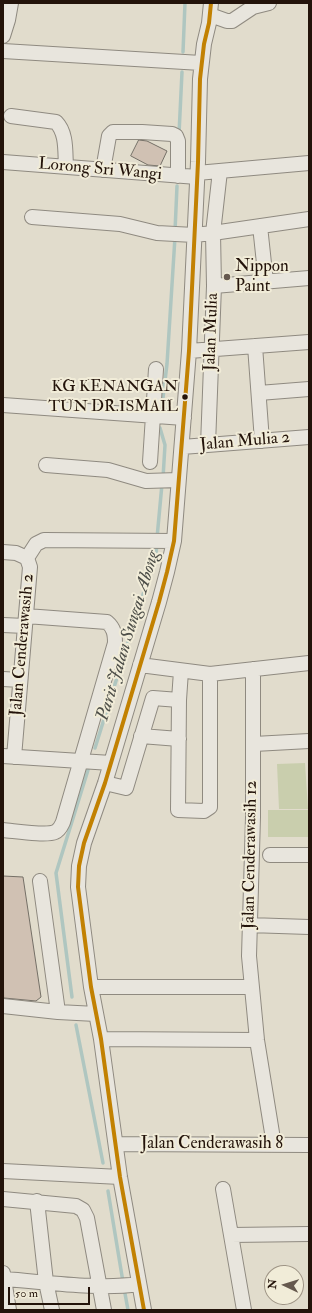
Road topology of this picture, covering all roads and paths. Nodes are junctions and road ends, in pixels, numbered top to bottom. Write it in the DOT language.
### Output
graph roads {
  1 [pos="11,3"];
  2 [pos="220,3"];
  3 [pos="269,3"];
  4 [pos="211,14"];
  5 [pos="3,36"];
  6 [pos="3,51"];
  7 [pos="201,63"];
  8 [pos="11,116"];
  9 [pos="3,162"];
  10 [pos="309,163"];
  11 [pos="66,167"];
  12 [pos="103,170"];
  13 [pos="220,171"];
  14 [pos="197,175"];
  15 [pos="178,176"];
  16 [pos="32,217"];
  17 [pos="309,219"];
  18 [pos="260,226"];
  19 [pos="213,233"];
  20 [pos="181,234"];
  21 [pos="309,278"];
  22 [pos="266,282"];
  23 [pos="214,286"];
  24 [pos="309,342"];
  25 [pos="255,346"];
  26 [pos="211,350"];
  27 [pos="189,351"];
  28 [pos="156,369"];
  29 [pos="309,389"];
  30 [pos="259,393"];
  31 [pos="3,405"];
  32 [pos="153,416"];
  33 [pos="184,418"];
  34 [pos="309,437"];
  35 [pos="262,441"];
  36 [pos="208,445"];
  37 [pos="182,448"];
  38 [pos="150,462"];
  39 [pos="46,465"];
  40 [pos="178,480"];
  41 [pos="174,541"];
  42 [pos="3,552"];
  43 [pos="27,558"];
  44 [pos="25,621"];
  45 [pos="3,625"];
  46 [pos="309,663"];
  47 [pos="140,664"];
  48 [pos="254,669"];
  49 [pos="181,671"];
  50 [pos="210,674"];
  51 [pos="3,679"];
  52 [pos="20,680"];
  53 [pos="179,700"];
  54 [pos="142,736"];
  55 [pos="179,739"];
  56 [pos="309,740"];
  57 [pos="254,744"];
  58 [pos="9,756"];
  59 [pos="80,761"];
  60 [pos="111,763"];
  61 [pos="104,783"];
  62 [pos="3,830"];
  63 [pos="270,855"];
  64 [pos="309,855"];
  65 [pos="40,881"];
  66 [pos="249,925"];
  67 [pos="309,927"];
  68 [pos="252,986"];
  69 [pos="91,987"];
  70 [pos="3,1006"];
  71 [pos="58,1012"];
  72 [pos="96,1014"];
  73 [pos="101,1039"];
  74 [pos="258,1040"];
  75 [pos="116,1144"];
  76 [pos="274,1145"];
  77 [pos="309,1145"];
  78 [pos="3,1171"];
  79 [pos="120,1177"];
  80 [pos="223,1189"];
  81 [pos="3,1199"];
  82 [pos="36,1201"];
  83 [pos="309,1234"];
  84 [pos="231,1235"];
  85 [pos="3,1276"];
  86 [pos="46,1282"];
  87 [pos="127,1285"];
  88 [pos="100,1286"];
  89 [pos="9,1310"];
  90 [pos="52,1310"];
  91 [pos="104,1310"];
  92 [pos="144,1310"];
  93 [pos="244,1310"];
  1 -- 5 [label="street"];
  2 -- 4 [label="street"];
  3 -- 4 [label="street"];
  4 -- 7 [label="street"];
  6 -- 7 [label="street"];
  7 -- 14 [label="street"];
  8 -- 11 [label="street"];
  9 -- 11 [label="street, Lorong Sri Wangi"];
  10 -- 13 [label="street, Lorong Sri Wangi"];
  11 -- 12 [label="street, Lorong Sri Wangi"];
  12 -- 15 [label="street, Lorong Sri Wangi"];
  12 -- 15 [label="street"];
  13 -- 14 [label="street, Lorong Sri Wangi"];
  13 -- 19 [label="street, Jalan Mulia"];
  14 -- 15 [label="street, Lorong Sri Wangi"];
  14 -- 20 [label="street"];
  16 -- 20 [label="street"];
  17 -- 18 [label="street"];
  18 -- 19 [label="street"];
  18 -- 22 [label="street"];
  19 -- 20 [label="street"];
  19 -- 23 [label="street, Jalan Mulia"];
  20 -- 27 [label="street"];
  21 -- 22 [label="street"];
  22 -- 23 [label="street"];
  23 -- 26 [label="street, Jalan Mulia"];
  24 -- 25 [label="street"];
  25 -- 26 [label="street"];
  25 -- 30 [label="street"];
  26 -- 27 [label="street"];
  26 -- 36 [label="street, Jalan Mulia"];
  27 -- 33 [label="street"];
  28 -- 32 [label="street"];
  29 -- 30 [label="street"];
  30 -- 35 [label="street"];
  31 -- 32 [label="street"];
  32 -- 33 [label="street"];
  32 -- 38 [label="street"];
  33 -- 37 [label="street"];
  34 -- 35 [label="street, Jalan Mulia 2"];
  35 -- 36 [label="street, Jalan Mulia 2"];
  36 -- 37 [label="street, Jalan Mulia 2"];
  37 -- 40 [label="street"];
  39 -- 40 [label="street"];
  40 -- 41 [label="street"];
  41 -- 43 [label="street"];
  41 -- 47 [label="street"];
  42 -- 43 [label="street"];
  43 -- 44 [label="street, Jalan Cenderawasih 2"];
  44 -- 45 [label="street"];
  44 -- 52 [label="street, Jalan Cenderawasih 2"];
  44 -- 59 [label="street"];
  46 -- 48 [label="street"];
  47 -- 49 [label="street"];
  47 -- 60 [label="street"];
  48 -- 50 [label="street"];
  48 -- 57 [label="street, Jalan Cenderawasih 12"];
  49 -- 50 [label="street"];
  49 -- 53 [label="street"];
  50 -- 55 [label="street"];
  51 -- 52 [label="street"];
  52 -- 58 [label="street, Jalan Cenderawasih 2"];
  53 -- 54 [label="street"];
  53 -- 55 [label="street"];
  54 -- 55 [label="street"];
  54 -- 61 [label="street"];
  56 -- 57 [label="street"];
  57 -- 66 [label="street, Jalan Cenderawasih 12"];
  58 -- 59 [label="street"];
  59 -- 60 [label="street"];
  59 -- 62 [label="street"];
  60 -- 61 [label="street"];
  61 -- 69 [label="street"];
  63 -- 64 [label="street"];
  65 -- 71 [label="street"];
  66 -- 67 [label="street"];
  66 -- 68 [label="street, Jalan Cenderawasih 12"];
  68 -- 69 [label="street"];
  68 -- 74 [label="street, Jalan Cenderawasih 12"];
  69 -- 72 [label="street"];
  70 -- 71 [label="street"];
  71 -- 72 [label="street"];
  72 -- 73 [label="street"];
  73 -- 74 [label="street"];
  73 -- 75 [label="street"];
  74 -- 76 [label="street, Jalan Cenderawasih 12"];
  75 -- 76 [label="street, Jalan Cenderawasih 8"];
  75 -- 79 [label="street"];
  76 -- 77 [label="street, Jalan Cenderawasih 8"];
  78 -- 79 [label="street"];
  79 -- 87 [label="street"];
  80 -- 84 [label="street"];
  81 -- 82 [label="street"];
  82 -- 86 [label="street"];
  82 -- 88 [label="street"];
  83 -- 84 [label="street"];
  84 -- 93 [label="street"];
  85 -- 86 [label="street"];
  85 -- 89 [label="street"];
  86 -- 88 [label="street"];
  86 -- 90 [label="street"];
  87 -- 88 [label="street"];
  87 -- 92 [label="street"];
  88 -- 91 [label="street"];
}
